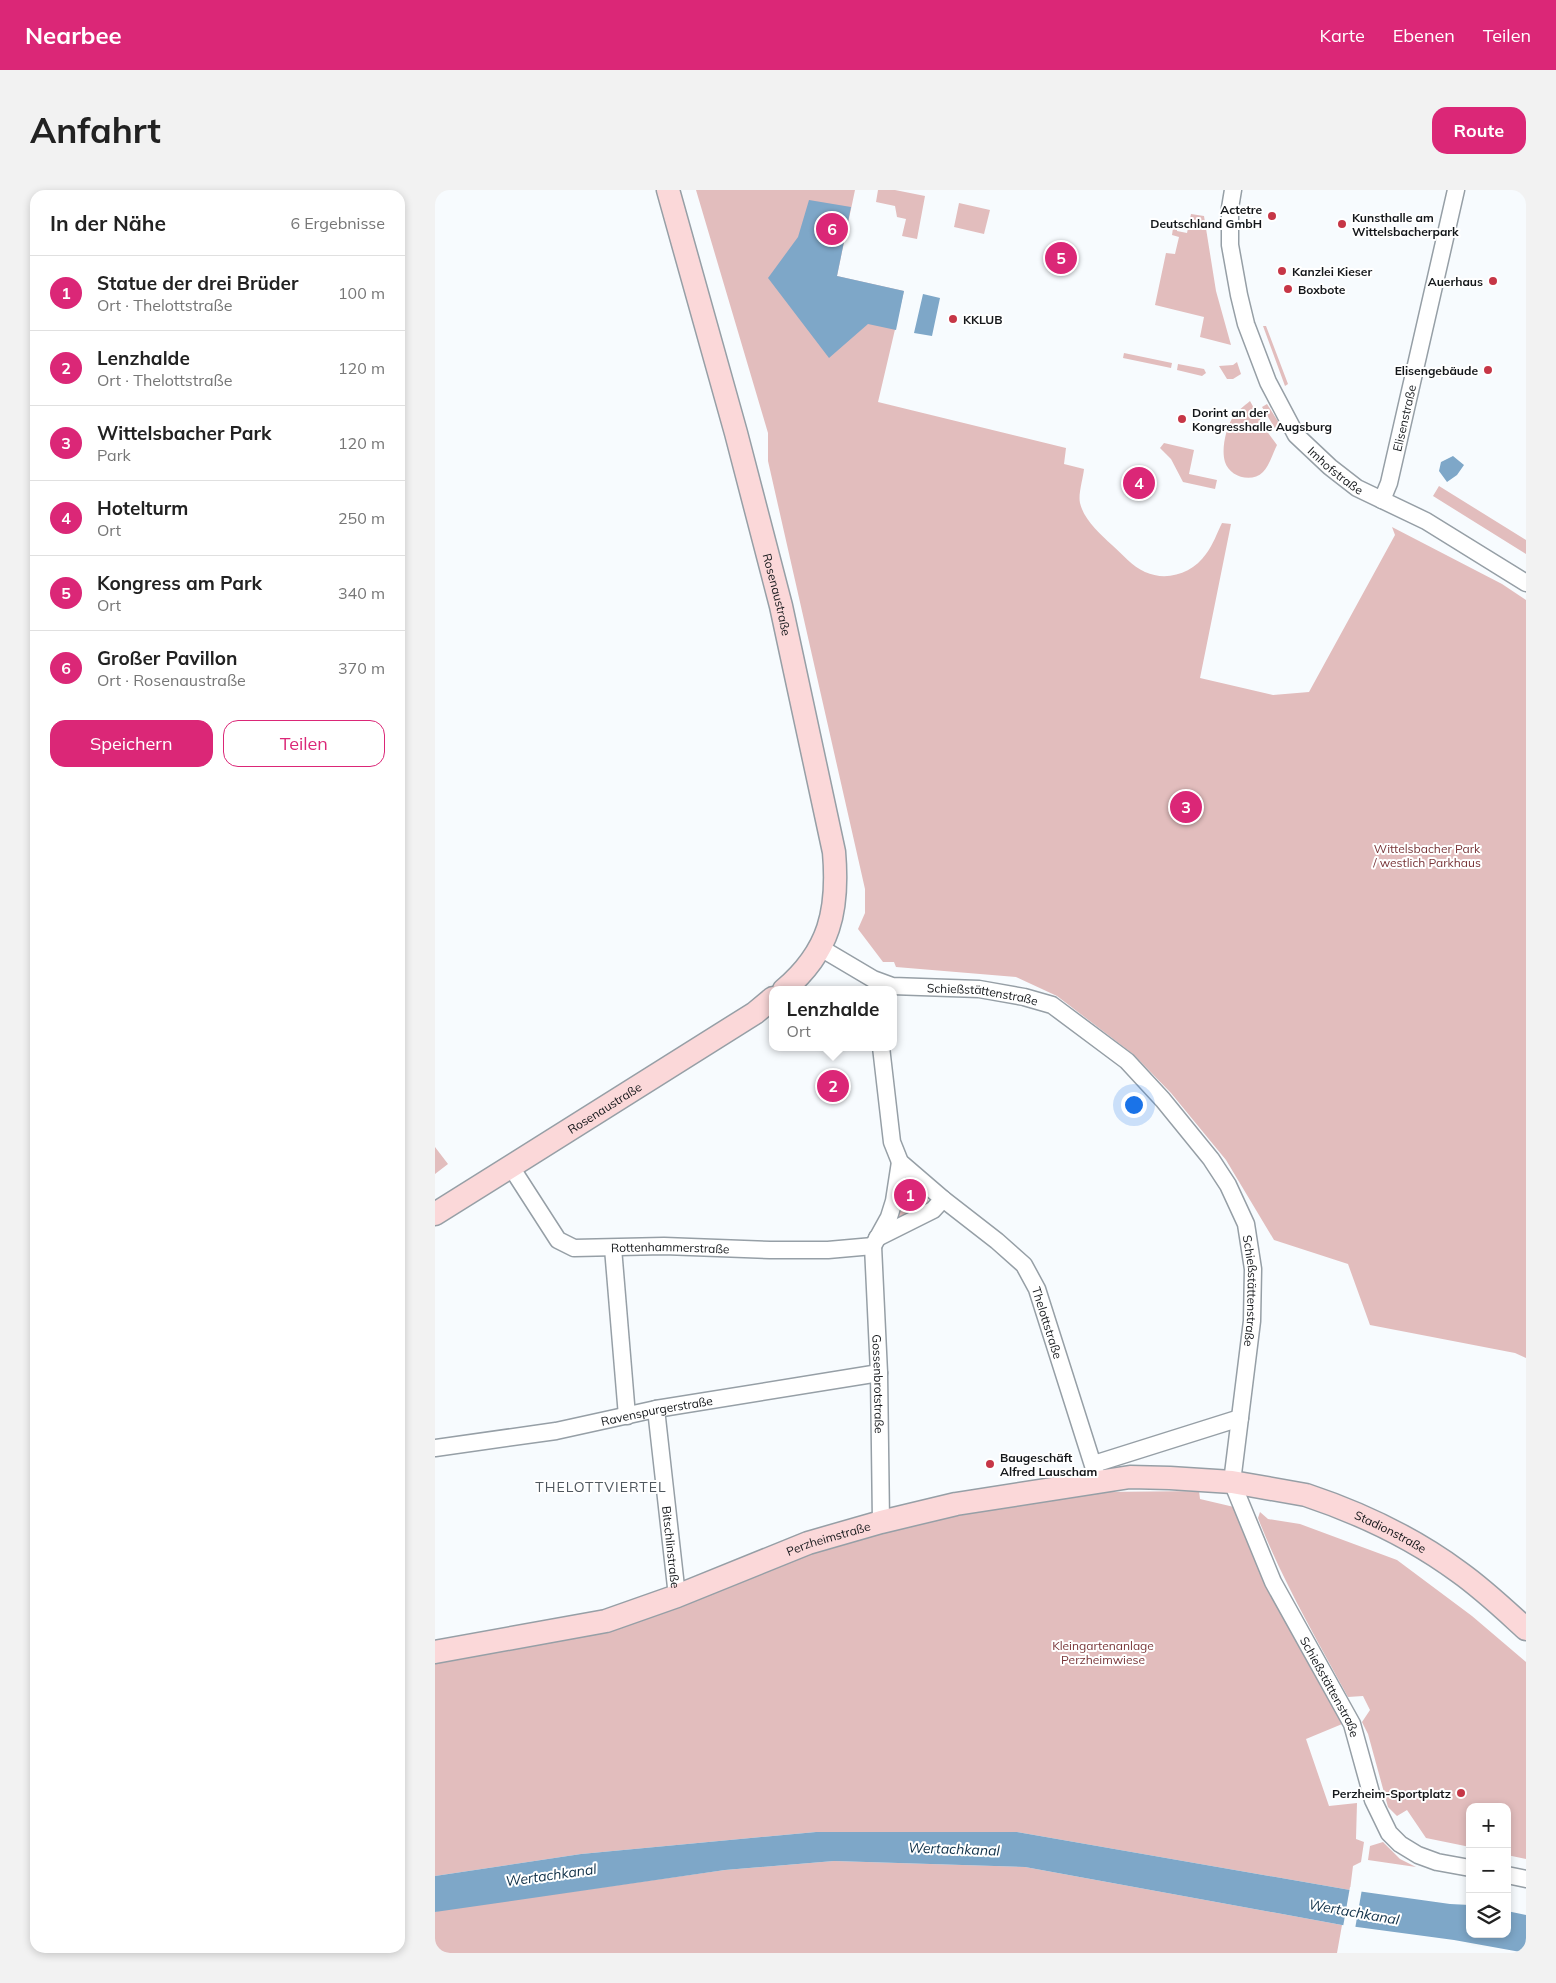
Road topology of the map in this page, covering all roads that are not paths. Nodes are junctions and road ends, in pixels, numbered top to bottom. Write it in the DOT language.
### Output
graph roads {
  1 [pos="668,190"];
  2 [pos="1233,190"];
  3 [pos="1456,190"];
  4 [pos="1382,500"];
  5 [pos="1526,583"];
  6 [pos="819,947"];
  7 [pos="874,984"];
  8 [pos="789,986"];
  9 [pos="892,986"];
  10 [pos="897,986"];
  11 [pos="769,1001"];
  12 [pos="881,1051"];
  13 [pos="900,1162"];
  14 [pos="511,1167"];
  15 [pos="943,1199"];
  16 [pos="435,1214"];
  17 [pos="875,1242"];
  18 [pos="613,1248"];
  19 [pos="879,1373"];
  20 [pos="656,1409"];
  21 [pos="627,1416"];
  22 [pos="1240,1418"];
  23 [pos="435,1448"];
  24 [pos="1096,1473"];
  25 [pos="1232,1482"];
  26 [pos="881,1522"];
  27 [pos="677,1596"];
  28 [pos="1526,1629"];
  29 [pos="435,1652"];
  30 [pos="1466,1867"];
  31 [pos="1511,1876"];
  32 [pos="1526,1879"];
  1 -- 6 [label="main road, Rosenaustraße"];
  2 -- 4 [label="street, Imhofstraße"];
  3 -- 4 [label="street, Elisenstraße"];
  4 -- 5 [label="street, Imhofstraße"];
  6 -- 7 [label="street, Schießstättenstraße"];
  6 -- 8 [label="main road, Rosenaustraße"];
  7 -- 9 [label="street, Schießstättenstraße"];
  10 -- 22 [label="street, Schießstättenstraße"];
  11 -- 14 [label="main road, Rosenaustraße"];
  12 -- 13 [label="street, Thelottstraße"];
  13 -- 15 [label="street, Thelottstraße"];
  13 -- 17 [label="street, Thelottstraße"];
  14 -- 16 [label="main road, Rosenaustraße"];
  14 -- 18 [label="street, Rottenhammerstraße"];
  15 -- 17 [label="street"];
  15 -- 24 [label="street, Thelottstraße"];
  17 -- 18 [label="street, Rottenhammerstraße"];
  17 -- 19 [label="street, Gossenbrotstraße"];
  18 -- 21 [label="street"];
  19 -- 20 [label="street, Ravenspurgerstraße"];
  19 -- 26 [label="street, Gossenbrotstraße"];
  20 -- 21 [label="street, Ravenspurgerstraße"];
  20 -- 27 [label="street, Bitschlinstraße"];
  21 -- 23 [label="street, Ravenspurgerstraße"];
  22 -- 24 [label="street, Perzheimstraße"];
  22 -- 25 [label="street, Schießstättenstraße"];
  24 -- 25 [label="main road, Perzheimstraße"];
  24 -- 26 [label="main road, Perzheimstraße"];
  25 -- 28 [label="main road, Stadionstraße"];
  25 -- 30 [label="street, Schießstättenstraße"];
  26 -- 27 [label="main road, Perzheimstraße"];
  27 -- 29 [label="main road, Perzheimstraße"];
  31 -- 32 [label="street"];
}
